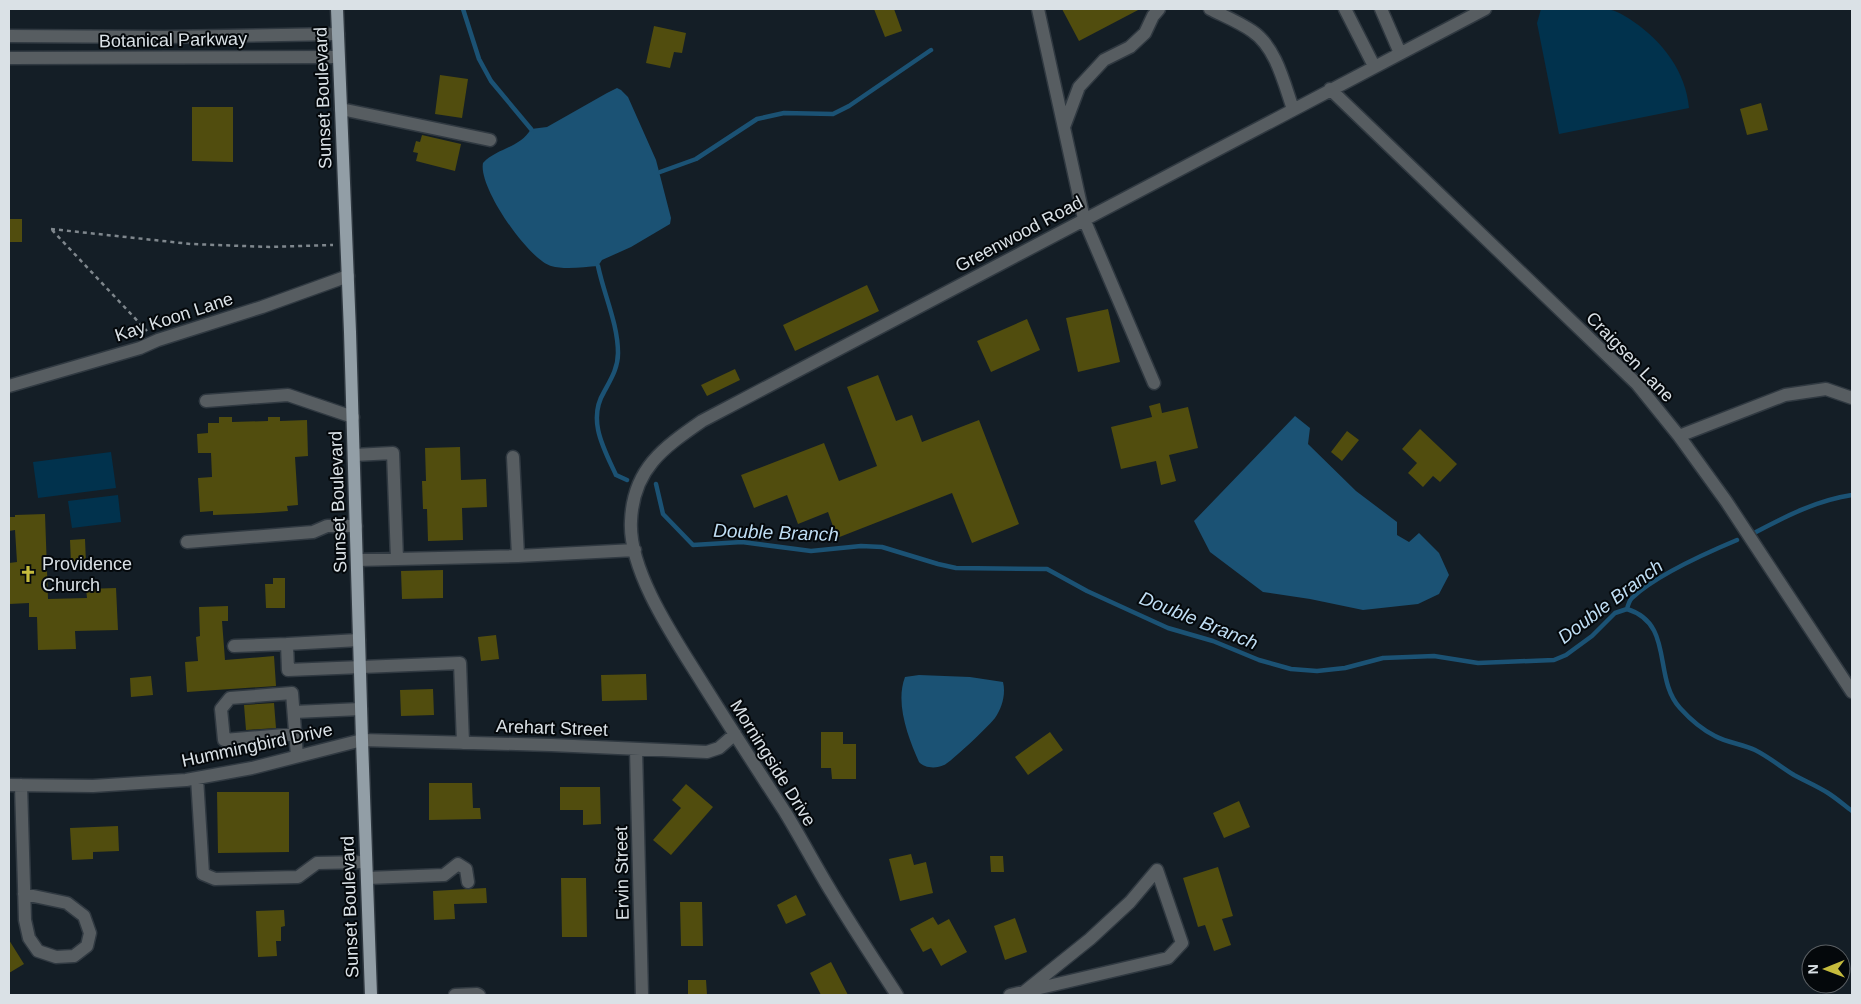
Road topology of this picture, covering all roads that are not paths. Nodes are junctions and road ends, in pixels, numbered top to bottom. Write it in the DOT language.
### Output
graph roads {
  1 [pos="338,9"];
  2 [pos="1038,9"];
  3 [pos="1159,9"];
  4 [pos="1210,9"];
  5 [pos="1345,9"];
  6 [pos="1381,9"];
  7 [pos="1485,9"];
  8 [pos="338,34"];
  9 [pos="9,36"];
  10 [pos="1400,53"];
  11 [pos="338,57"];
  12 [pos="9,58"];
  13 [pos="1374,66"];
  14 [pos="1330,89"];
  15 [pos="341,109"];
  16 [pos="1293,109"];
  17 [pos="1064,127"];
  18 [pos="490,140"];
  19 [pos="1084,219"];
  20 [pos="348,276"];
  21 [pos="1154,383"];
  22 [pos="9,386"];
  23 [pos="1852,398"];
  24 [pos="206,401"];
  25 [pos="353,417"];
  26 [pos="1679,436"];
  27 [pos="354,455"];
  28 [pos="513,456"];
  29 [pos="356,526"];
  30 [pos="187,542"];
  31 [pos="634,546"];
  32 [pos="518,556"];
  33 [pos="397,559"];
  34 [pos="357,560"];
  35 [pos="359,640"];
  36 [pos="287,644"];
  37 [pos="234,646"];
  38 [pos="360,667"];
  39 [pos="1852,692"];
  40 [pos="361,709"];
  41 [pos="294,712"];
  42 [pos="296,734"];
  43 [pos="734,734"];
  44 [pos="362,740"];
  45 [pos="463,742"];
  46 [pos="636,749"];
  47 [pos="297,756"];
  48 [pos="197,778"];
  49 [pos="15,785"];
  50 [pos="366,862"];
  51 [pos="367,878"];
  52 [pos="468,882"];
  53 [pos="24,894"];
  54 [pos="1024,992"];
  55 [pos="371,995"];
  56 [pos="455,995"];
  57 [pos="479,995"];
  58 [pos="642,995"];
  59 [pos="897,995"];
  60 [pos="1010,995"];
  1 -- 8 [label="main road, Sunset Boulevard"];
  2 -- 17 [label="street"];
  3 -- 17 [label="street"];
  4 -- 16 [label="street"];
  5 -- 13 [label="street"];
  6 -- 10 [label="street"];
  7 -- 10 [label="street, Greenwood Road"];
  8 -- 9 [label="street, Botanical Parkway"];
  8 -- 11 [label="main road, Sunset Boulevard"];
  10 -- 13 [label="street, Greenwood Road"];
  11 -- 12 [label="street, Botanical Parkway"];
  11 -- 15 [label="main road, Sunset Boulevard"];
  13 -- 14 [label="street, Greenwood Road"];
  14 -- 16 [label="street, Greenwood Road"];
  14 -- 26 [label="street, Craigsen Lane"];
  15 -- 18 [label="street"];
  15 -- 20 [label="main road, Sunset Boulevard"];
  16 -- 19 [label="street, Greenwood Road"];
  17 -- 19 [label="street"];
  19 -- 21 [label="street"];
  19 -- 31 [label="street, Greenwood Road"];
  20 -- 22 [label="street, Kay Koon Lane"];
  20 -- 25 [label="main road, Sunset Boulevard"];
  23 -- 26 [label="street"];
  24 -- 25 [label="street"];
  25 -- 27 [label="main road, Sunset Boulevard"];
  26 -- 39 [label="street, Craigsen Lane"];
  27 -- 29 [label="main road, Sunset Boulevard"];
  27 -- 33 [label="street"];
  28 -- 32 [label="street"];
  29 -- 30 [label="street"];
  29 -- 34 [label="main road, Sunset Boulevard"];
  31 -- 32 [label="street"];
  31 -- 43 [label="street, Morningside Drive"];
  32 -- 33 [label="street"];
  33 -- 34 [label="street"];
  34 -- 35 [label="main road, Sunset Boulevard"];
  35 -- 36 [label="street"];
  35 -- 38 [label="main road, Sunset Boulevard"];
  36 -- 37 [label="street"];
  36 -- 38 [label="street"];
  38 -- 40 [label="main road, Sunset Boulevard"];
  38 -- 45 [label="street"];
  40 -- 41 [label="street"];
  40 -- 44 [label="main road, Sunset Boulevard"];
  41 -- 42 [label="street"];
  41 -- 42 [label="street"];
  42 -- 47 [label="street"];
  43 -- 46 [label="street, Arehart Street"];
  43 -- 59 [label="street, Morningside Drive"];
  44 -- 45 [label="street, Arehart Street"];
  44 -- 47 [label="street, Hummingbird Drive"];
  44 -- 50 [label="main road, Sunset Boulevard"];
  45 -- 46 [label="street, Arehart Street"];
  46 -- 58 [label="street, Ervin Street"];
  47 -- 48 [label="street, Hummingbird Drive"];
  48 -- 49 [label="street, Hummingbird Drive"];
  48 -- 50 [label="street"];
  49 -- 53 [label="street"];
  50 -- 51 [label="main road, Sunset Boulevard"];
  51 -- 52 [label="street"];
  51 -- 55 [label="main road, Sunset Boulevard"];
  53 -- 53 [label="street"];
  54 -- 54 [label="street"];
  54 -- 60 [label="street"];
  56 -- 57 [label="street"];
}
